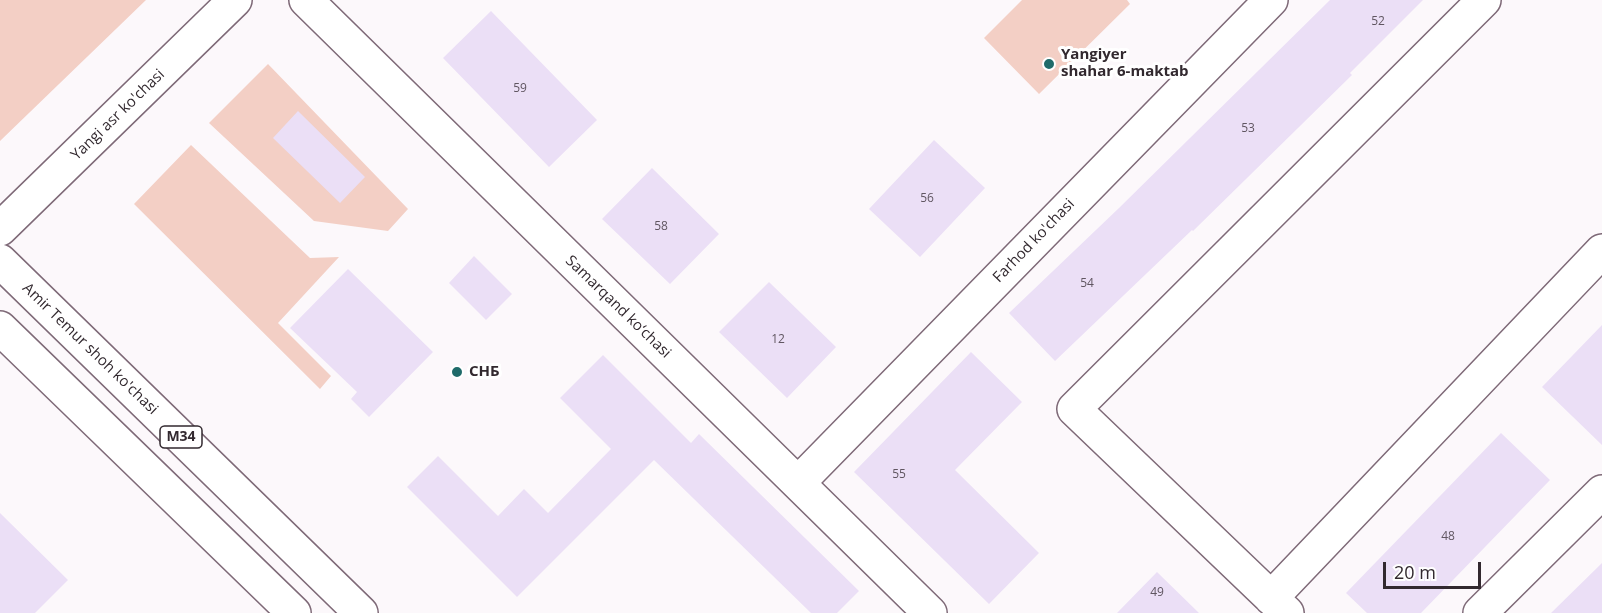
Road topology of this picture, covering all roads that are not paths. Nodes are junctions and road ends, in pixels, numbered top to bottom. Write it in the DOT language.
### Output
graph roads {
  1 [pos="235,0"];
  2 [pos="306,0"];
  3 [pos="1270,0"];
  4 [pos="1484,0"];
  5 [pos="0,229"];
  6 [pos="1602,251"];
  7 [pos="0,261"];
  8 [pos="0,327"];
  9 [pos="798,483"];
  10 [pos="1602,492"];
  11 [pos="1279,605"];
  12 [pos="294,613"];
  13 [pos="361,613"];
  14 [pos="930,613"];
  15 [pos="1480,613"];
  1 -- 5 [label="main road, Yangi asr ko'chasi"];
  2 -- 9 [label="main road, Samarqand ko‘chasi"];
  3 -- 9 [label="main road, Farhod ko'chasi"];
  4 -- 11 [label="main road"];
  6 -- 11 [label="main road"];
  7 -- 13 [label="main road, Amir Temur shoh ko'chasi / M34"];
  8 -- 12 [label="main road"];
  9 -- 14 [label="main road, Samarqand ko‘chasi"];
  10 -- 15 [label="main road"];
}
